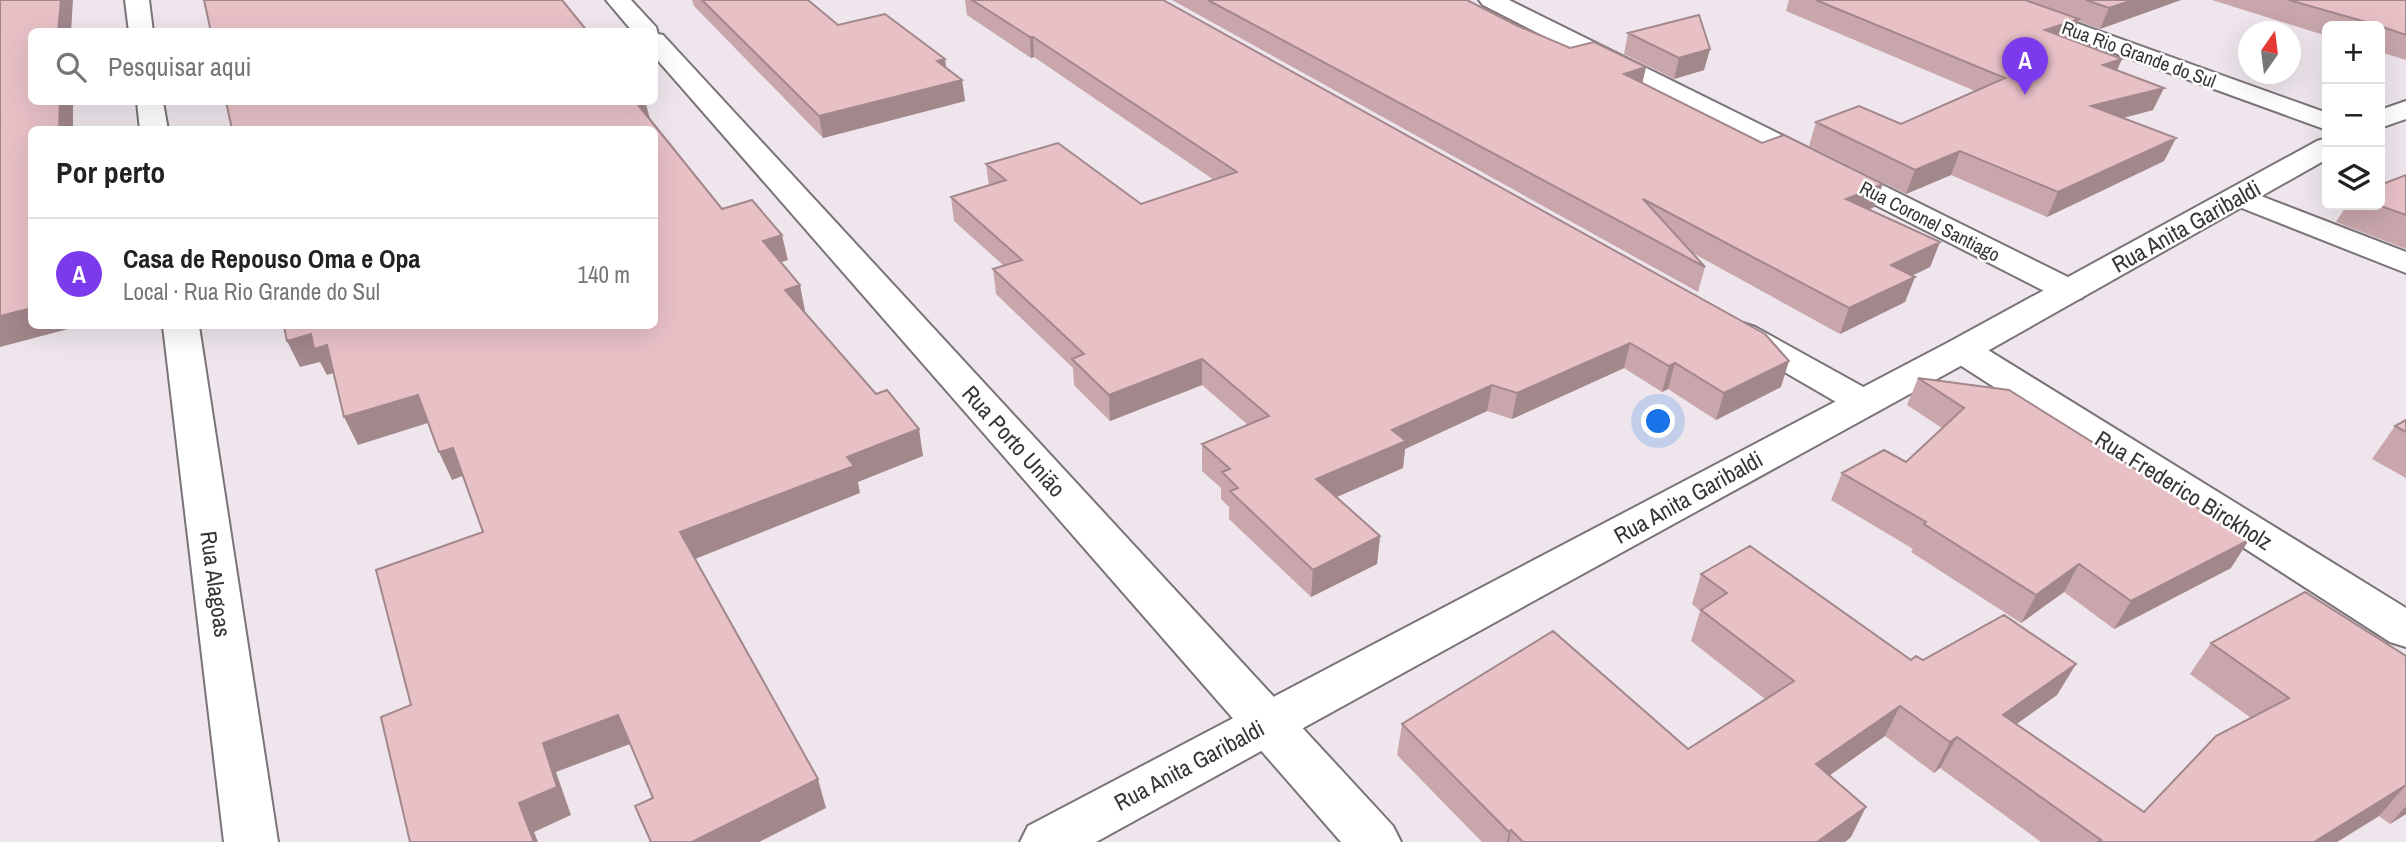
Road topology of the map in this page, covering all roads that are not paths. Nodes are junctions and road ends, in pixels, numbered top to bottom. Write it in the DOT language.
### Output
graph roads {
  1 [pos="137,0"];
  2 [pos="618,0"];
  3 [pos="1491,0"];
  4 [pos="1990,0"];
  5 [pos="140,28"];
  6 [pos="643,28"];
  7 [pos="658,44"];
  8 [pos="150,105"];
  9 [pos="2406,109"];
  10 [pos="2385,118"];
  11 [pos="2322,120"];
  12 [pos="153,126"];
  13 [pos="2322,150"];
  14 [pos="2239,197"];
  15 [pos="2406,263"];
  16 [pos="2070,291"];
  17 [pos="1718,320"];
  18 [pos="181,329"];
  19 [pos="1962,350"];
  20 [pos="1863,402"];
  21 [pos="2406,630"];
  22 [pos="1267,723"];
  23 [pos="251,842"];
  24 [pos="1047,842"];
  25 [pos="1374,842"];
  1 -- 5 [label="street"];
  2 -- 6 [label="street"];
  3 -- 16 [label="street, Rua Coronel Santiago"];
  4 -- 11 [label="street, Rua Rio Grande do Sul"];
  7 -- 22 [label="street, Rua Porto União"];
  8 -- 12 [label="street"];
  9 -- 10 [label="street"];
  13 -- 14 [label="street, Rua Anita Garibaldi"];
  14 -- 15 [label="street"];
  14 -- 16 [label="street, Rua Anita Garibaldi"];
  16 -- 19 [label="street, Rua Anita Garibaldi"];
  17 -- 20 [label="street"];
  18 -- 23 [label="street, Rua Alagoas"];
  19 -- 20 [label="street, Rua Anita Garibaldi"];
  19 -- 21 [label="street, Rua Frederico Birckholz"];
  20 -- 22 [label="street, Rua Anita Garibaldi"];
  22 -- 24 [label="street, Rua Anita Garibaldi"];
  22 -- 25 [label="street, Rua Porto União"];
}
